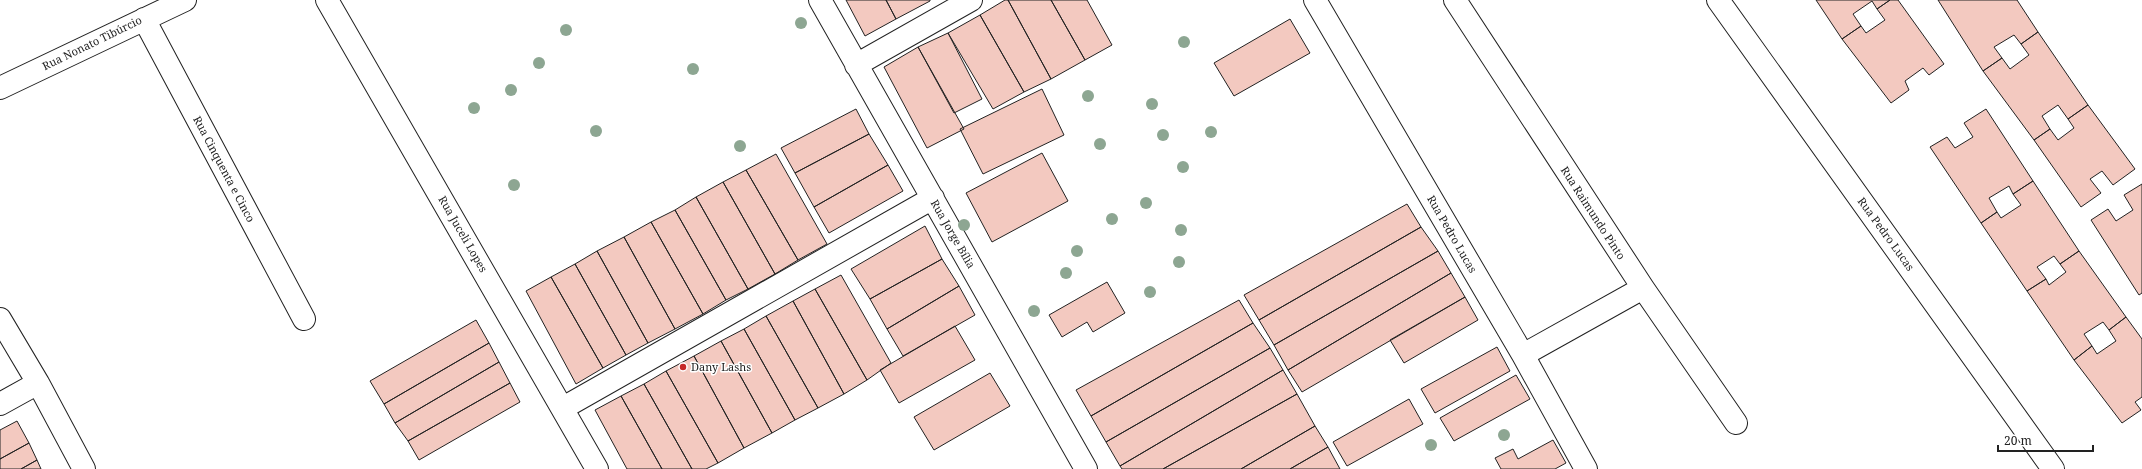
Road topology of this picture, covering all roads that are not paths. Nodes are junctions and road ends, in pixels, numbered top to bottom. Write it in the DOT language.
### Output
graph roads {
  1 [pos="185,0"];
  2 [pos="328,0"];
  3 [pos="820,0"];
  4 [pos="971,0"];
  5 [pos="1315,0"];
  6 [pos="1455,0"];
  7 [pos="1718,0"];
  8 [pos="144,19"];
  9 [pos="856,65"];
  10 [pos="0,88"];
  11 [pos="933,198"];
  12 [pos="1642,288"];
  13 [pos="0,319"];
  14 [pos="304,320"];
  15 [pos="1523,355"];
  16 [pos="38,383"];
  17 [pos="0,404"];
  18 [pos="563,408"];
  19 [pos="1736,423"];
  20 [pos="84,469"];
  21 [pos="597,469"];
  22 [pos="1086,469"];
  23 [pos="1586,469"];
  24 [pos="2053,469"];
  1 -- 8 [label="street, Rua Nonato Tibúrcio"];
  2 -- 18 [label="street, Rua Juceli Lopes"];
  3 -- 9 [label="street, Rua Jorge Bília"];
  4 -- 9 [label="street"];
  5 -- 15 [label="street, Rua Pedro Lucas"];
  6 -- 12 [label="street, Rua Raimundo Pinto"];
  7 -- 24 [label="street, Rua Pedro Lucas"];
  8 -- 10 [label="street, Rua Nonato Tibúrcio"];
  8 -- 14 [label="street, Rua Cinquenta e Cinco"];
  9 -- 11 [label="street, Rua Jorge Bília"];
  11 -- 18 [label="street"];
  11 -- 22 [label="street, Rua Jorge Bília"];
  12 -- 15 [label="street"];
  12 -- 19 [label="street, Rua Raimundo Pinto"];
  13 -- 16 [label="street"];
  15 -- 23 [label="street, Rua Pedro Lucas"];
  16 -- 17 [label="street"];
  16 -- 20 [label="street"];
  18 -- 21 [label="street, Rua Juceli Lopes"];
}
